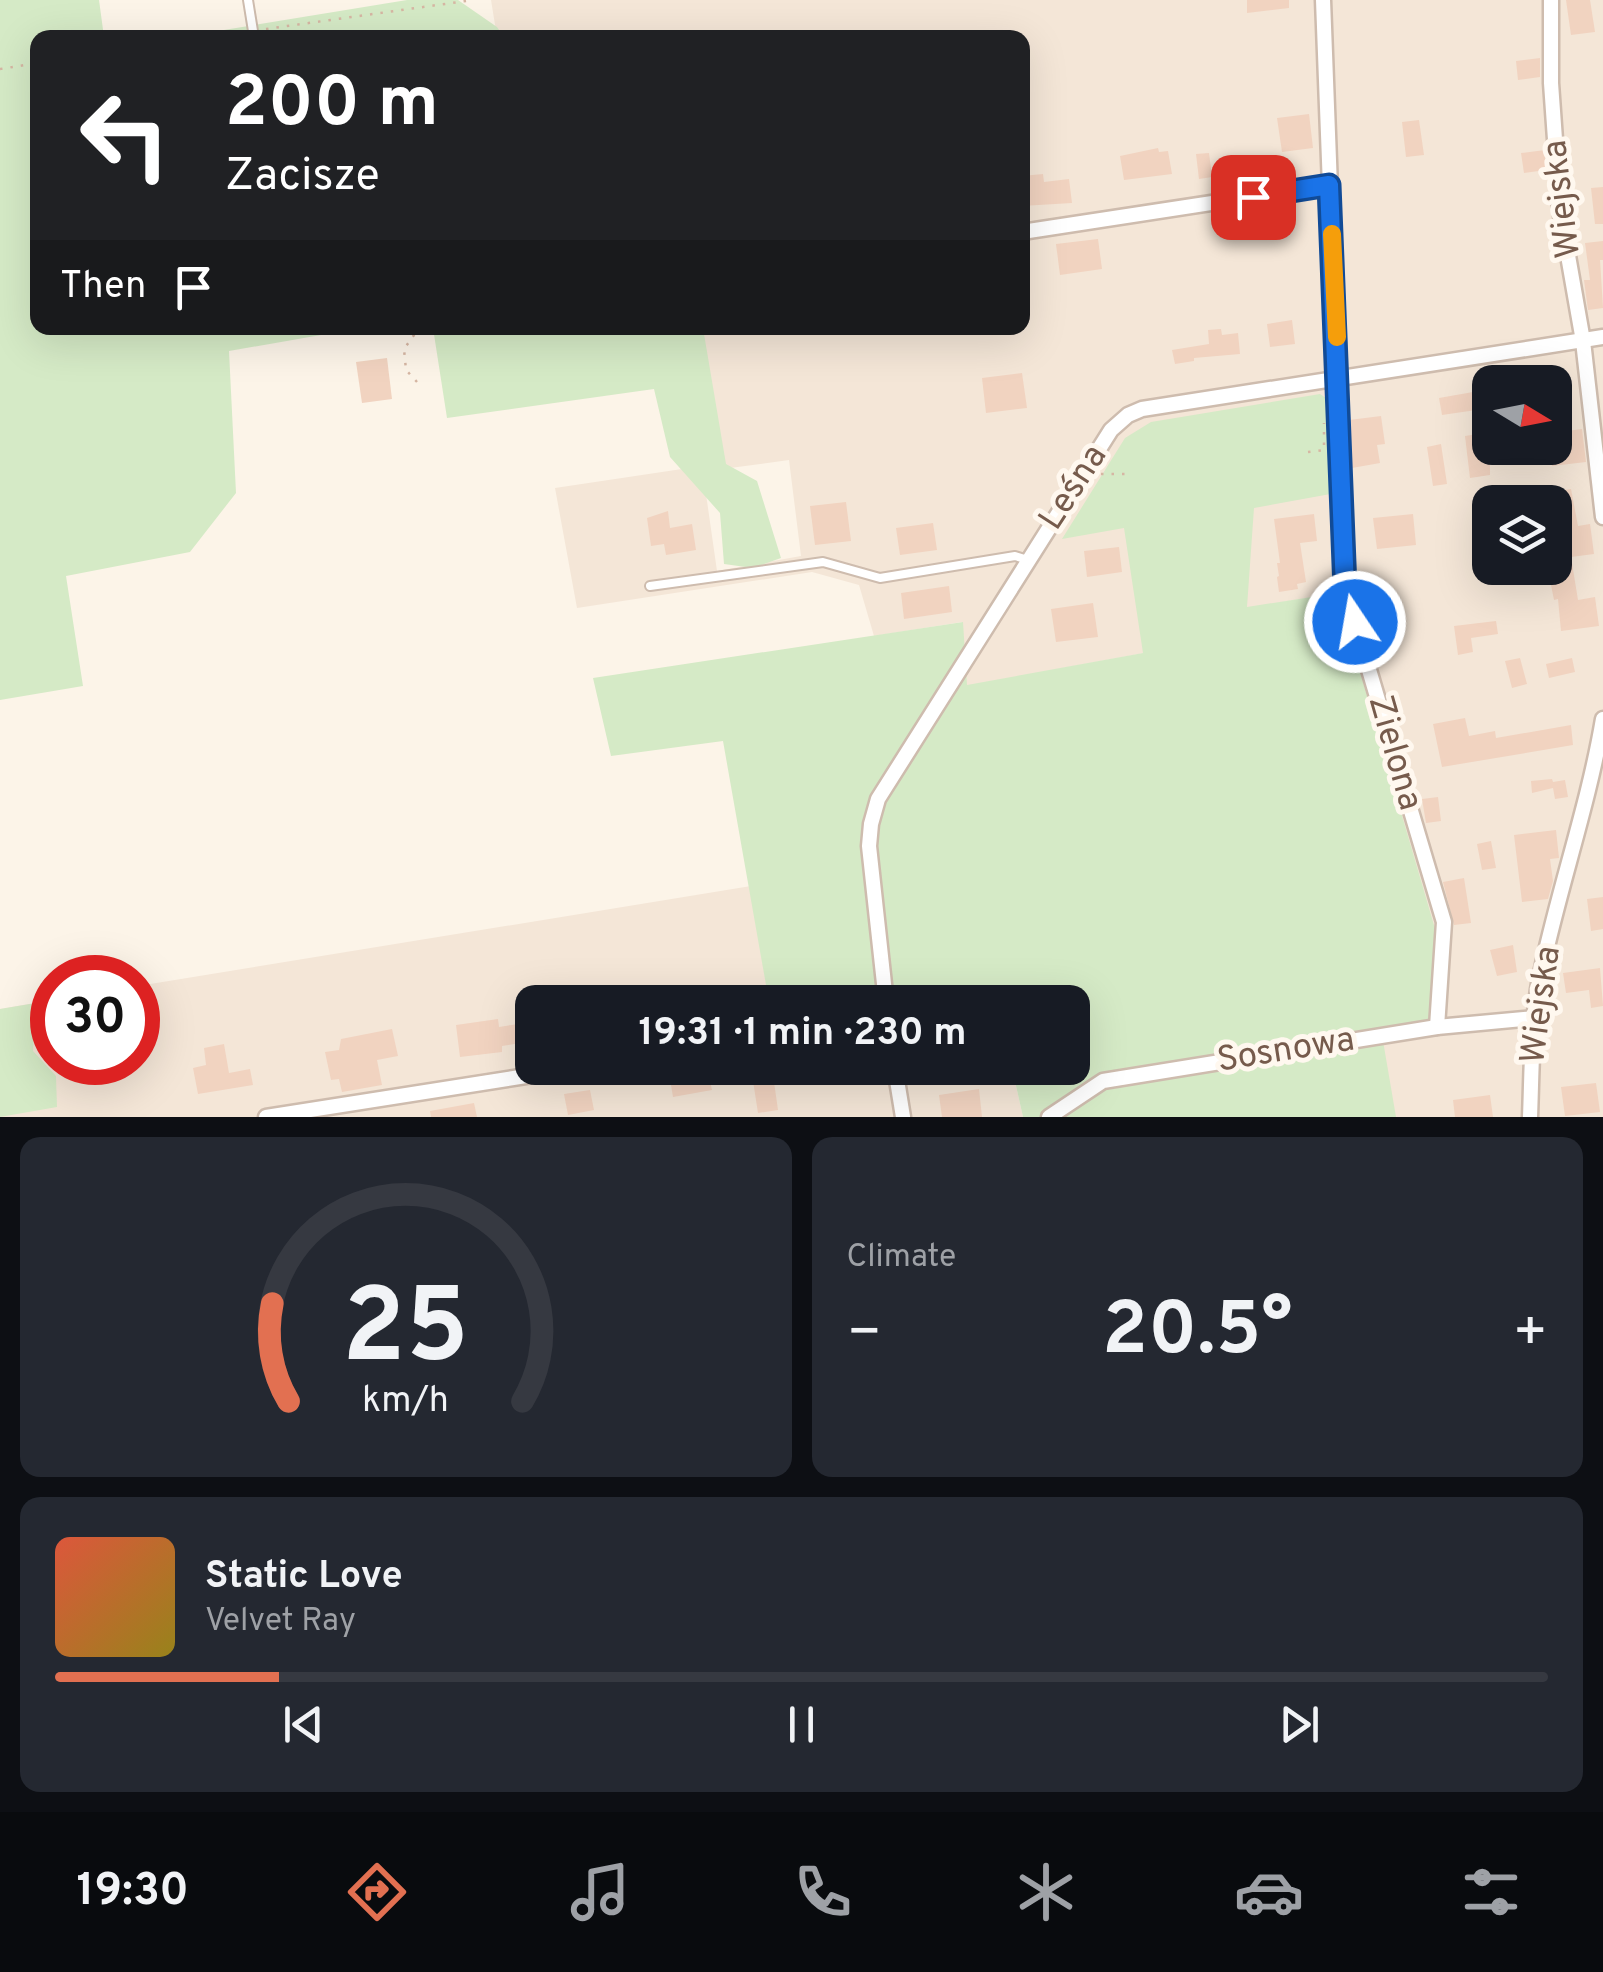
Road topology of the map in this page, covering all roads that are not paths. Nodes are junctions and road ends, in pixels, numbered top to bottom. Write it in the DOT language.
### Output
graph roads {
  1 [pos="248,0"];
  2 [pos="1323,0"];
  3 [pos="1550,0"];
  4 [pos="253,30"];
  5 [pos="1329,185"];
  6 [pos="1030,231"];
  7 [pos="1603,337"];
  8 [pos="1583,341"];
  9 [pos="1339,380"];
  10 [pos="1603,516"];
  11 [pos="1028,560"];
  12 [pos="650,586"];
  13 [pos="1603,719"];
  14 [pos="884,985"];
  15 [pos="1534,1018"];
  16 [pos="1436,1026"];
  17 [pos="515,1078"];
  18 [pos="897,1085"];
  19 [pos="266,1117"];
  20 [pos="902,1117"];
  21 [pos="1049,1117"];
  22 [pos="1530,1117"];
  1 -- 4 [label="lane"];
  2 -- 5 [label="street, Zielona"];
  3 -- 8 [label="street, Wiejska"];
  5 -- 6 [label="street"];
  5 -- 9 [label="street, Zielona"];
  7 -- 8 [label="street, Leśna"];
  8 -- 9 [label="street, Leśna"];
  8 -- 10 [label="street, Wiejska"];
  9 -- 11 [label="street, Leśna"];
  9 -- 16 [label="street, Zielona"];
  11 -- 12 [label="lane"];
  11 -- 14 [label="street, Leśna"];
  13 -- 15 [label="street, Wiejska"];
  15 -- 16 [label="street, Sosnowa"];
  15 -- 22 [label="street, Wiejska"];
  16 -- 21 [label="street, Sosnowa"];
  17 -- 19 [label="street"];
  18 -- 20 [label="street"];
}
